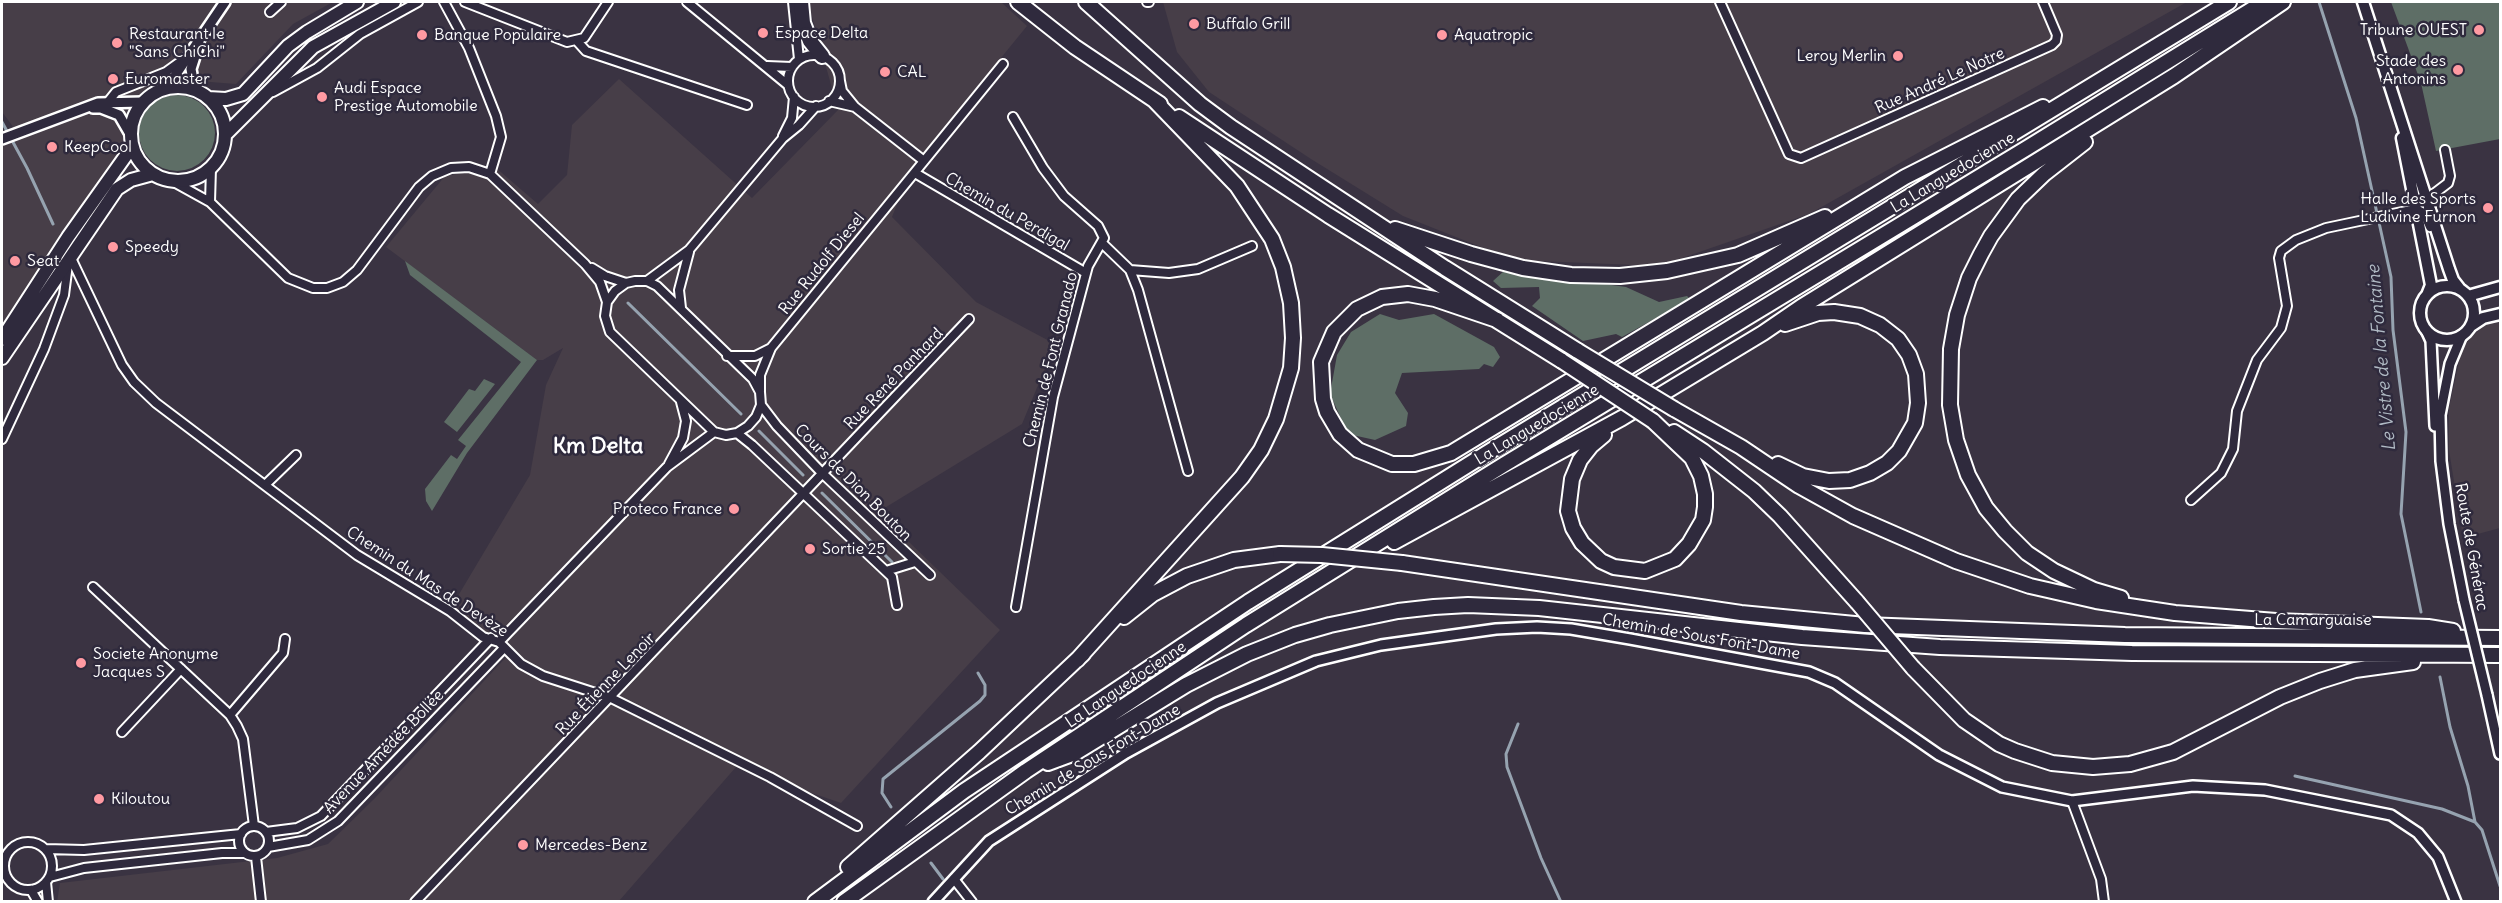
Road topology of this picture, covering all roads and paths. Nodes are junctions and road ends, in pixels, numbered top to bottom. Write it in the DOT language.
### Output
graph roads {
  1 [pos="225,2"];
  2 [pos="281,2"];
  3 [pos="357,2"];
  4 [pos="394,2"];
  5 [pos="418,2"];
  6 [pos="444,2"];
  7 [pos="465,2"];
  8 [pos="608,2"];
  9 [pos="687,2"];
  10 [pos="793,2"];
  11 [pos="801,2"];
  12 [pos="1018,2"];
  13 [pos="1086,2"];
  14 [pos="1720,2"];
  15 [pos="2043,2"];
  16 [pos="2229,2"];
  17 [pos="2264,2"];
  18 [pos="2283,2"];
  19 [pos="2363,2"];
  20 [pos="270,12"];
  21 [pos="2178,33"];
  22 [pos="202,36"];
  23 [pos="577,41"];
  24 [pos="822,56"];
  25 [pos="184,59"];
  26 [pos="799,59"];
  27 [pos="1003,64"];
  28 [pos="767,66"];
  29 [pos="792,67"];
  30 [pos="2174,76"];
  31 [pos="840,81"];
  32 [pos="788,85"];
  33 [pos="166,88"];
  34 [pos="204,95"];
  35 [pos="794,97"];
  36 [pos="1155,100"];
  37 [pos="259,101"];
  38 [pos="830,101"];
  39 [pos="108,102"];
  40 [pos="143,102"];
  41 [pos="747,105"];
  42 [pos="816,106"];
  43 [pos="855,107"];
  44 [pos="81,108"];
  45 [pos="2397,108"];
  46 [pos="1013,117"];
  47 [pos="130,134"];
  48 [pos="225,135"];
  49 [pos="783,138"];
  50 [pos="3,139"];
  51 [pos="132,147"];
  52 [pos="2445,150"];
  53 [pos="924,161"];
  54 [pos="211,168"];
  55 [pos="915,173"];
  56 [pos="153,174"];
  57 [pos="490,174"];
  58 [pos="1905,177"];
  59 [pos="171,181"];
  60 [pos="2427,199"];
  61 [pos="210,202"];
  62 [pos="2416,209"];
  63 [pos="1365,215"];
  64 [pos="1102,244"];
  65 [pos="2442,245"];
  66 [pos="1252,246"];
  67 [pos="689,250"];
  68 [pos="69,256"];
  69 [pos="585,264"];
  70 [pos="1130,270"];
  71 [pos="1086,273"];
  72 [pos="647,282"];
  73 [pos="626,283"];
  74 [pos="2500,287"];
  75 [pos="2464,292"];
  76 [pos="2427,295"];
  77 [pos="607,302"];
  78 [pos="681,308"];
  79 [pos="2500,314"];
  80 [pos="969,319"];
  81 [pos="1497,320"];
  82 [pos="2471,327"];
  83 [pos="2426,330"];
  84 [pos="1763,333"];
  85 [pos="2462,335"];
  86 [pos="2,339"];
  87 [pos="771,348"];
  88 [pos="727,356"];
  89 [pos="2,358"];
  90 [pos="760,392"];
  91 [pos="681,401"];
  92 [pos="760,405"];
  93 [pos="1622,418"];
  94 [pos="1653,421"];
  95 [pos="714,432"];
  96 [pos="737,433"];
  97 [pos="2,439"];
  98 [pos="1741,447"];
  99 [pos="2440,450"];
  100 [pos="296,456"];
  101 [pos="667,466"];
  102 [pos="1188,471"];
  103 [pos="822,473"];
  104 [pos="814,484"];
  105 [pos="265,485"];
  106 [pos="804,495"];
  107 [pos="2191,500"];
  108 [pos="915,562"];
  109 [pos="886,571"];
  110 [pos="930,575"];
  111 [pos="1314,582"];
  112 [pos="93,586"];
  113 [pos="897,604"];
  114 [pos="1016,607"];
  115 [pos="2175,612"];
  116 [pos="2500,638"];
  117 [pos="285,639"];
  118 [pos="498,643"];
  119 [pos="2500,655"];
  120 [pos="1077,660"];
  121 [pos="2500,662"];
  122 [pos="181,669"];
  123 [pos="611,698"];
  124 [pos="230,715"];
  125 [pos="122,732"];
  126 [pos="2500,754"];
  127 [pos="1026,771"];
  128 [pos="2072,801"];
  129 [pos="254,826"];
  130 [pos="857,826"];
  131 [pos="266,831"];
  132 [pos="241,834"];
  133 [pos="268,847"];
  134 [pos="46,849"];
  135 [pos="5,850"];
  136 [pos="244,853"];
  137 [pos="256,856"];
  138 [pos="2,868"];
  139 [pos="954,879"];
  140 [pos="48,880"];
  141 [pos="31,890"];
  142 [pos="38,902"];
  143 [pos="48,902"];
  144 [pos="261,902"];
  145 [pos="415,902"];
  146 [pos="809,902"];
  147 [pos="815,902"];
  148 [pos="844,902"];
  149 [pos="933,902"];
  150 [pos="972,902"];
  151 [pos="2104,902"];
  152 [pos="2456,902"];
  1 -- 22 [label="street"];
  2 -- 20 [label="street"];
  3 -- 34 [label="main road"];
  4 -- 37 [label="main road"];
  5 -- 37 [label="street"];
  6 -- 57 [label="street"];
  7 -- 23 [label="street"];
  8 -- 23 [label="street"];
  9 -- 28 [label="street"];
  10 -- 26 [label="street"];
  11 -- 24 [label="highway"];
  12 -- 36 [label="highway"];
  13 -- 63 [label="highway"];
  14 -- 15 [label="street, Rue André Le Notre"];
  16 -- 21 [label="highway, La Languedocienne"];
  17 -- 111 [label="highway, La Languedocienne"];
  18 -- 30 [label="highway"];
  19 -- 45 [label="main road"];
  21 -- 58 [label="highway"];
  21 -- 147 [label="highway, La Languedocienne"];
  22 -- 25 [label="street"];
  22 -- 34 [label="street"];
  23 -- 41 [label="street"];
  24 -- 26 [label="street"];
  24 -- 31 [label="street"];
  25 -- 33 [label="street"];
  25 -- 39 [label="street"];
  26 -- 29 [label="street"];
  27 -- 53 [label="street, Rue Rudolf Diesel"];
  28 -- 29 [label="street"];
  28 -- 32 [label="street"];
  29 -- 32 [label="street"];
  30 -- 84 [label="highway"];
  30 -- 115 [label="highway"];
  31 -- 38 [label="street"];
  31 -- 43 [label="street"];
  32 -- 35 [label="street"];
  33 -- 34 [label="main road"];
  33 -- 40 [label="main road"];
  34 -- 48 [label="main road"];
  35 -- 42 [label="street"];
  35 -- 49 [label="street"];
  36 -- 81 [label="highway"];
  36 -- 120 [label="highway"];
  37 -- 48 [label="main road"];
  38 -- 42 [label="street"];
  38 -- 43 [label="street"];
  39 -- 40 [label="street"];
  39 -- 44 [label="street"];
  40 -- 47 [label="main road"];
  42 -- 49 [label="street"];
  43 -- 53 [label="street"];
  44 -- 47 [label="street"];
  44 -- 50 [label="street"];
  45 -- 60 [label="main road"];
  45 -- 62 [label="main road"];
  46 -- 64 [label="street"];
  47 -- 51 [label="main road"];
  48 -- 54 [label="main road"];
  49 -- 67 [label="street"];
  51 -- 56 [label="main road"];
  51 -- 86 [label="main road"];
  52 -- 60 [label="street"];
  53 -- 55 [label="street, Rue Rudolf Diesel"];
  54 -- 59 [label="main road"];
  54 -- 61 [label="street"];
  55 -- 71 [label="street, Chemin du Perdigal"];
  55 -- 87 [label="street, Rue Rudolf Diesel"];
  56 -- 59 [label="main road"];
  56 -- 68 [label="main road"];
  57 -- 61 [label="street"];
  57 -- 69 [label="street"];
  58 -- 63 [label="highway"];
  58 -- 81 [label="highway"];
  59 -- 61 [label="street"];
  60 -- 65 [label="main road"];
  62 -- 65 [label="street"];
  62 -- 76 [label="main road"];
  62 -- 107 [label="street"];
  63 -- 98 [label="highway, bridge"];
  64 -- 70 [label="street"];
  64 -- 71 [label="street, Chemin de Font Granado"];
  65 -- 75 [label="main road"];
  66 -- 70 [label="street"];
  67 -- 72 [label="street"];
  67 -- 78 [label="street"];
  68 -- 89 [label="main road"];
  68 -- 97 [label="street"];
  68 -- 105 [label="street, Chemin du Mas de Devèze"];
  69 -- 73 [label="street"];
  69 -- 77 [label="street"];
  70 -- 102 [label="street"];
  71 -- 114 [label="street, Chemin de Font Granado"];
  72 -- 73 [label="street"];
  72 -- 78 [label="street"];
  73 -- 77 [label="street"];
  74 -- 75 [label="main road"];
  75 -- 76 [label="main road"];
  75 -- 82 [label="main road"];
  76 -- 83 [label="main road"];
  77 -- 91 [label="street"];
  78 -- 88 [label="street"];
  79 -- 82 [label="main road"];
  80 -- 103 [label="street, Rue René Panhard"];
  81 -- 94 [label="highway, bridge"];
  82 -- 85 [label="main road"];
  83 -- 85 [label="main road"];
  83 -- 99 [label="street, Route de Générac"];
  84 -- 93 [label="highway"];
  84 -- 98 [label="highway"];
  85 -- 99 [label="street, Route de Générac"];
  87 -- 88 [label="street"];
  87 -- 90 [label="street, Rue Rudolf Diesel"];
  88 -- 90 [label="street"];
  90 -- 92 [label="street, Rue Rudolf Diesel"];
  91 -- 95 [label="street"];
  91 -- 101 [label="street, Avenue Amédée Bollée"];
  92 -- 96 [label="street"];
  92 -- 103 [label="street, Cours de Dion Bouton"];
  93 -- 94 [label="highway"];
  93 -- 111 [label="highway"];
  94 -- 121 [label="highway, bridge"];
  95 -- 96 [label="street"];
  95 -- 101 [label="street, Avenue Amédée Bollée"];
  96 -- 106 [label="street"];
  98 -- 115 [label="highway"];
  99 -- 126 [label="street, Route de Générac, bridge"];
  100 -- 105 [label="street"];
  101 -- 118 [label="street, Avenue Amédée Bollée"];
  103 -- 104 [label="street, Rue René Panhard"];
  103 -- 108 [label="street, Cours de Dion Bouton"];
  104 -- 106 [label="street, Rue Étienne Lenoir"];
  105 -- 118 [label="street, Chemin du Mas de Devèze"];
  106 -- 109 [label="street"];
  106 -- 123 [label="street, Rue Étienne Lenoir"];
  108 -- 109 [label="street"];
  108 -- 110 [label="street, Cours de Dion Bouton"];
  109 -- 113 [label="street"];
  111 -- 127 [label="highway, La Languedocienne"];
  112 -- 122 [label="street"];
  115 -- 116 [label="highway"];
  116 -- 120 [label="highway, La Camarguaise, bridge"];
  117 -- 124 [label="street"];
  118 -- 123 [label="street, Chemin du Mas de Devèze"];
  118 -- 131 [label="street, Avenue Amédée Bollée"];
  118 -- 133 [label="street, Avenue Amédée Bollée"];
  119 -- 127 [label="highway"];
  120 -- 146 [label="highway"];
  122 -- 124 [label="street"];
  122 -- 125 [label="street"];
  123 -- 130 [label="street, Chemin du Mas de Devèze"];
  123 -- 145 [label="street, Rue Étienne Lenoir"];
  124 -- 129 [label="street"];
  127 -- 148 [label="highway, La Languedocienne"];
  128 -- 139 [label="street, Chemin de Sous Font-Dame"];
  128 -- 151 [label="street"];
  128 -- 152 [label="street, Chemin de Sous Font-Dame"];
  129 -- 131 [label="street"];
  129 -- 132 [label="street"];
  131 -- 133 [label="street"];
  132 -- 134 [label="street"];
  132 -- 136 [label="street"];
  133 -- 137 [label="street"];
  134 -- 135 [label="street"];
  134 -- 140 [label="street"];
  135 -- 138 [label="street"];
  136 -- 137 [label="street"];
  136 -- 140 [label="street"];
  137 -- 144 [label="street"];
  138 -- 141 [label="street"];
  139 -- 149 [label="street, Chemin de Sous Font-Dame"];
  139 -- 150 [label="street"];
  140 -- 141 [label="street"];
  140 -- 143 [label="street"];
  141 -- 142 [label="street"];
}
